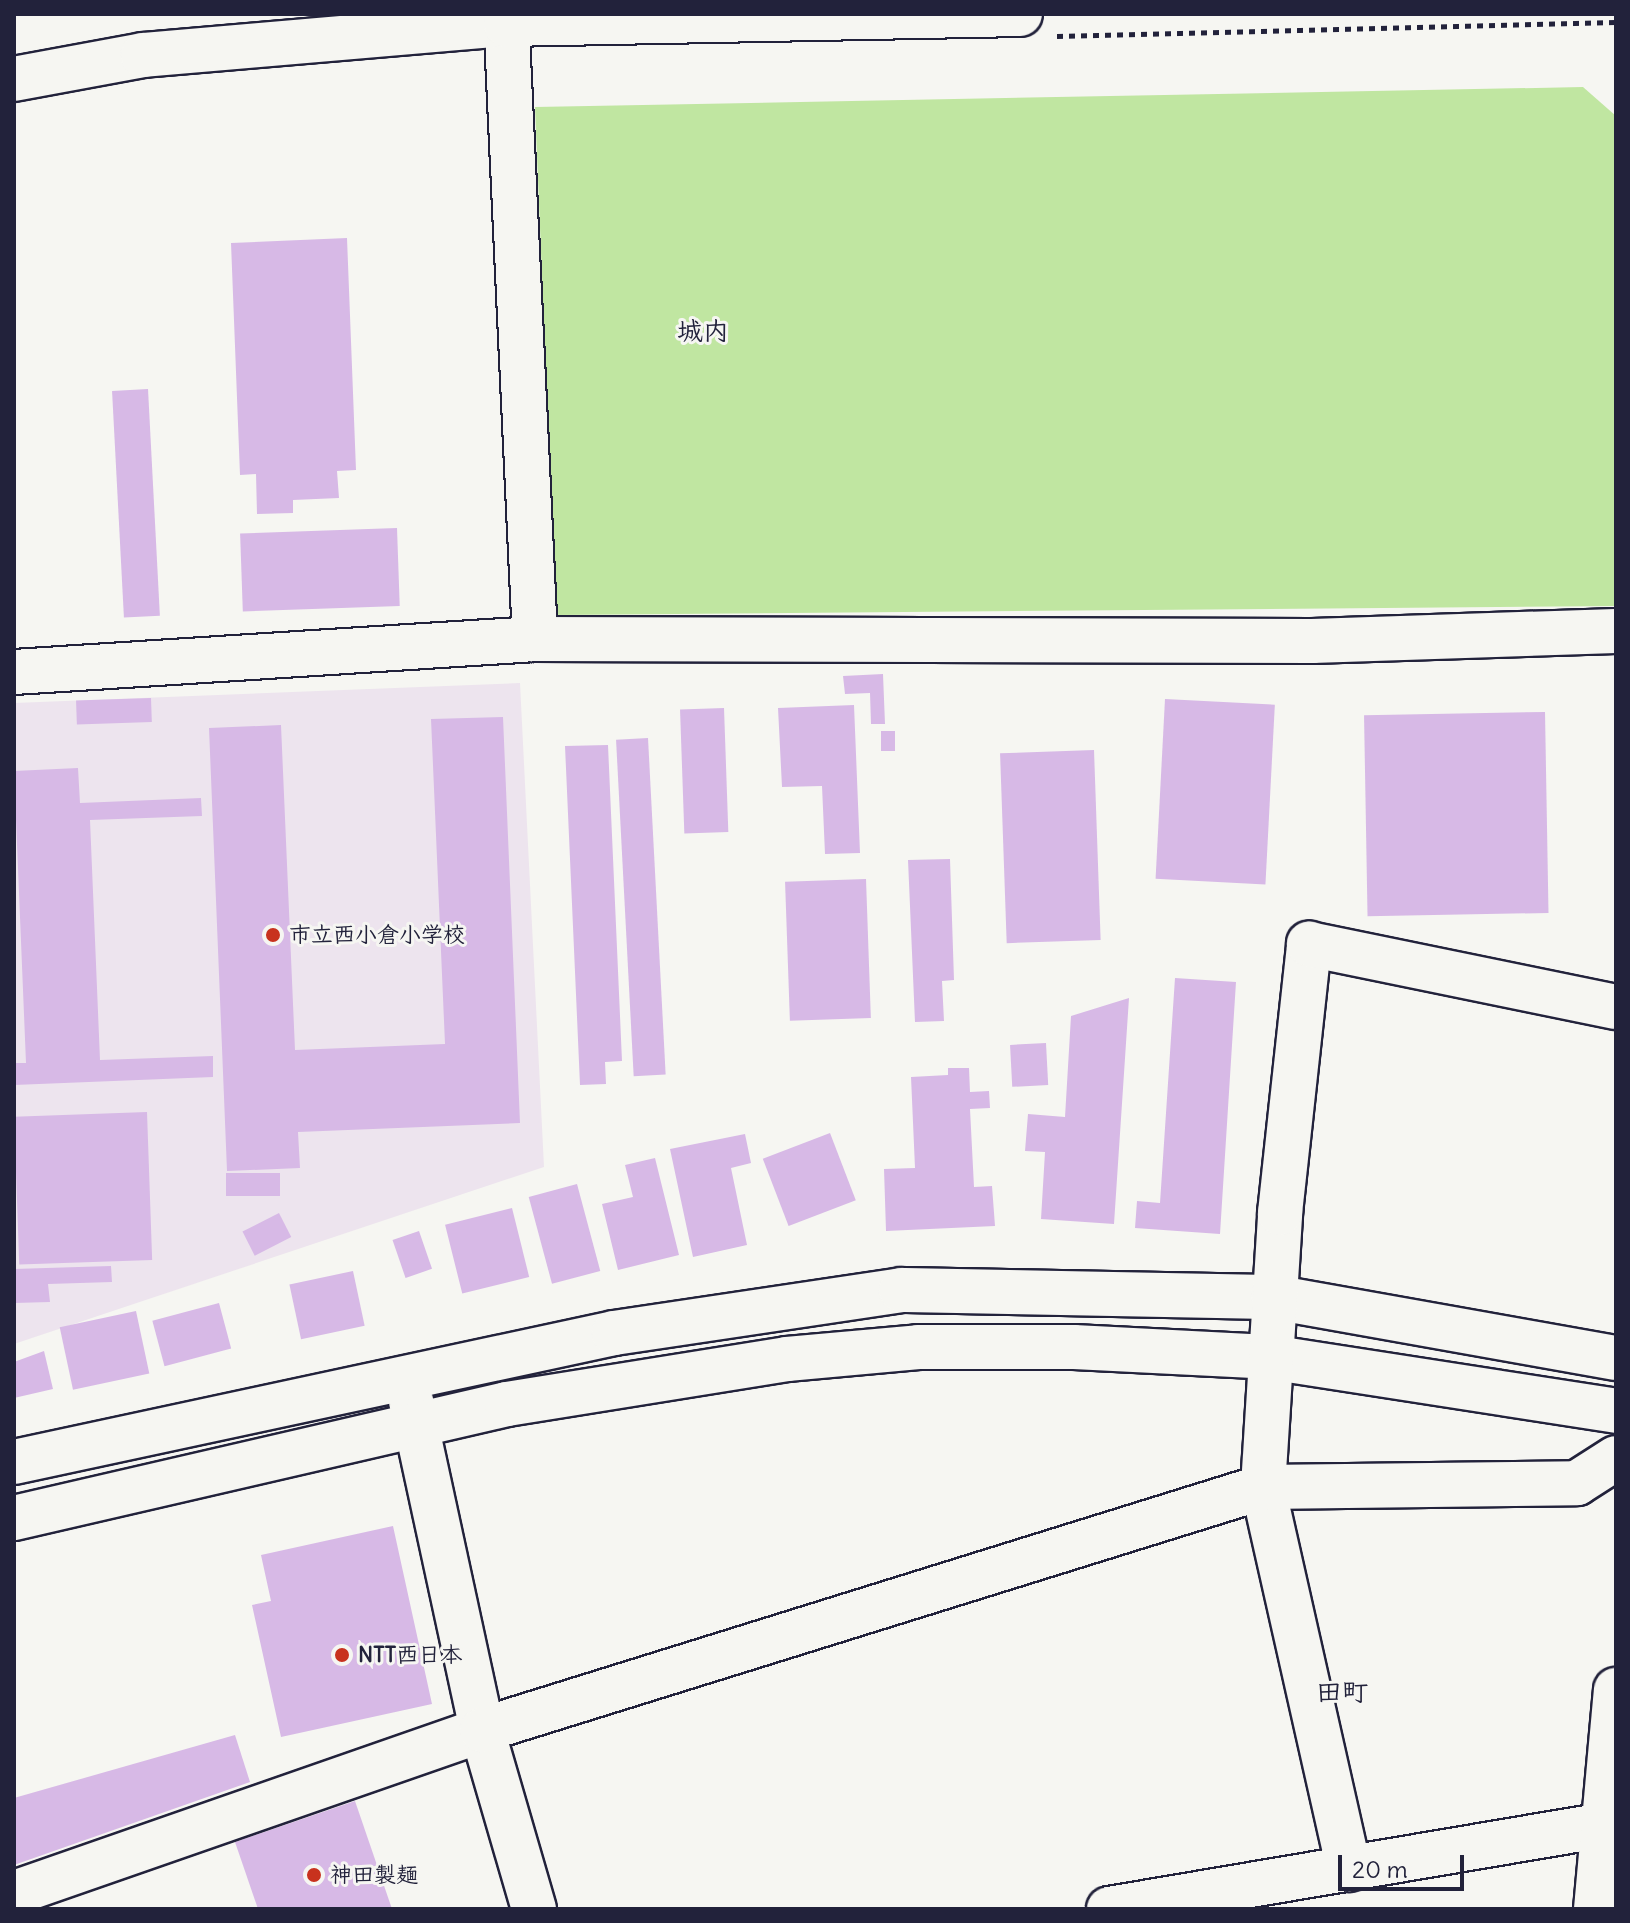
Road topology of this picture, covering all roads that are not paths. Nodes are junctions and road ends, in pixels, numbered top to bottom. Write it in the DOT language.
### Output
graph roads {
  1 [pos="506,19"];
  2 [pos="1030,25"];
  3 [pos="14,79"];
  4 [pos="1616,631"];
  5 [pos="535,639"];
  6 [pos="14,672"];
  7 [pos="1616,1007"];
  8 [pos="1273,1297"];
  9 [pos="1269,1357"];
  10 [pos="1616,1358"];
  11 [pos="407,1375"];
  12 [pos="1616,1411"];
  13 [pos="416,1429"];
  14 [pos="1616,1458"];
  15 [pos="14,1462"];
  16 [pos="1263,1487"];
  17 [pos="14,1518"];
  18 [pos="1616,1690"];
  19 [pos="482,1730"];
  20 [pos="1604,1825"];
  21 [pos="1349,1869"];
  22 [pos="14,1893"];
  23 [pos="534,1909"];
  24 [pos="1109,1909"];
  25 [pos="1596,1909"];
  1 -- 2 [label="street"];
  1 -- 3 [label="street"];
  1 -- 5 [label="street"];
  4 -- 5 [label="street"];
  5 -- 6 [label="street"];
  7 -- 8 [label="street"];
  8 -- 9 [label="street"];
  8 -- 10 [label="street"];
  8 -- 11 [label="street"];
  9 -- 12 [label="street"];
  9 -- 13 [label="street"];
  9 -- 16 [label="street"];
  11 -- 13 [label="street"];
  11 -- 15 [label="street"];
  13 -- 17 [label="street"];
  13 -- 19 [label="street"];
  14 -- 16 [label="street"];
  16 -- 19 [label="street"];
  16 -- 21 [label="street"];
  18 -- 20 [label="street"];
  19 -- 22 [label="street"];
  19 -- 23 [label="street"];
  20 -- 21 [label="street"];
  20 -- 25 [label="street"];
  21 -- 24 [label="street"];
}
